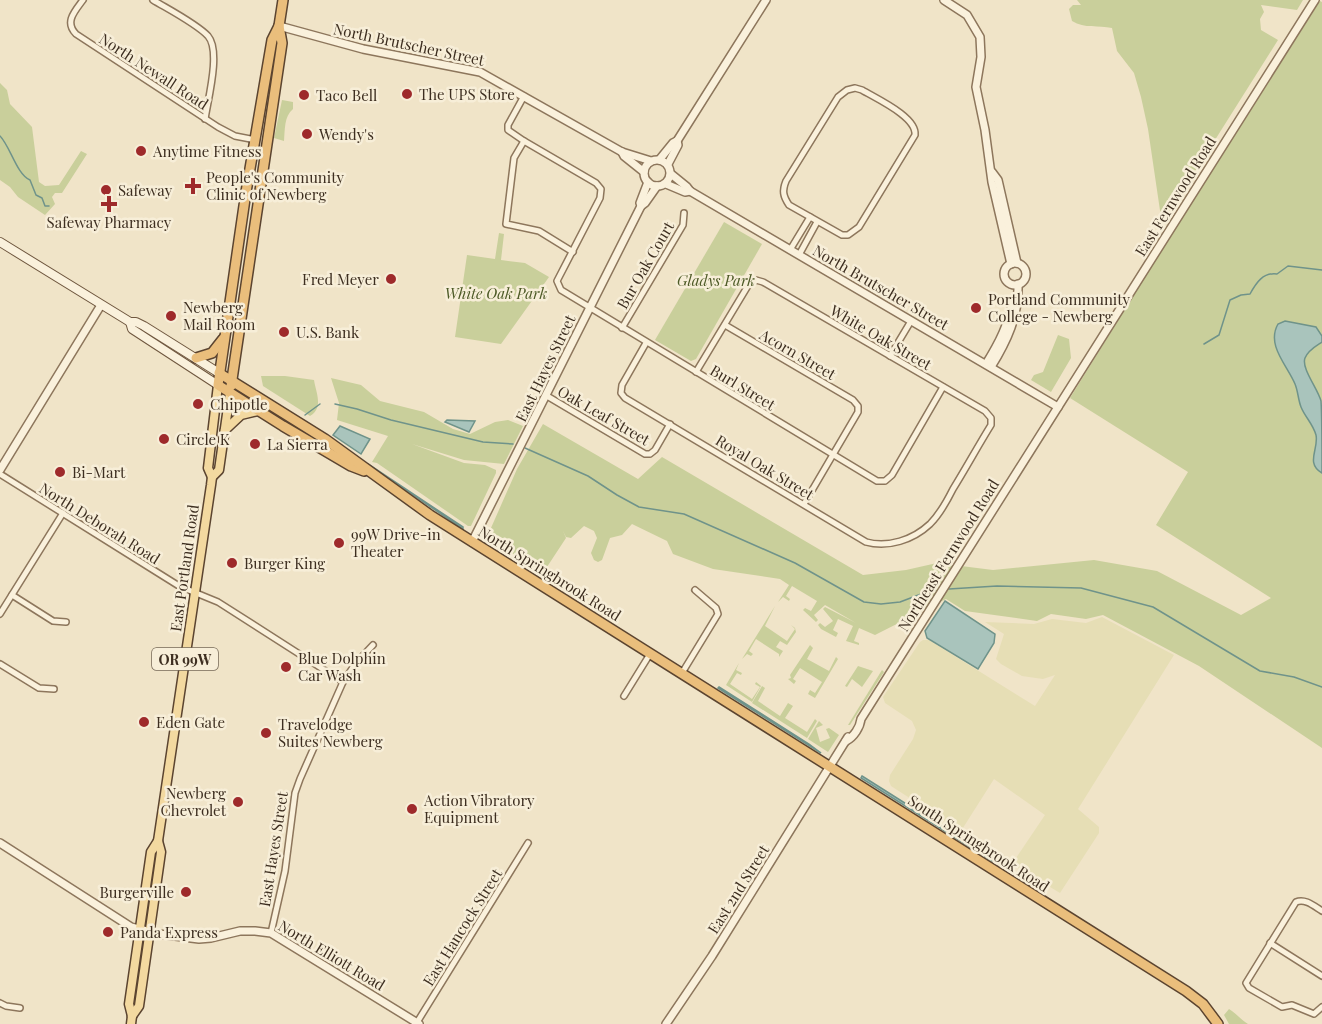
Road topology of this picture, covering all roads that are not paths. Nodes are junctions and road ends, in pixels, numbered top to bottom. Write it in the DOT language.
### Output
graph roads {
  1 [pos="83,0"];
  2 [pos="153,0"];
  3 [pos="283,0"];
  4 [pos="766,0"];
  5 [pos="944,0"];
  6 [pos="1315,0"];
  7 [pos="279,26"];
  8 [pos="525,96"];
  9 [pos="206,119"];
  10 [pos="256,140"];
  11 [pos="524,141"];
  12 [pos="677,141"];
  13 [pos="622,152"];
  14 [pos="660,159"];
  15 [pos="651,161"];
  16 [pos="668,164"];
  17 [pos="644,172"];
  18 [pos="671,174"];
  19 [pos="648,182"];
  20 [pos="666,184"];
  21 [pos="657,186"];
  22 [pos="690,191"];
  23 [pos="641,206"];
  24 [pos="684,213"];
  25 [pos="810,217"];
  26 [pos="817,222"];
  27 [pos="0,242"];
  28 [pos="790,250"];
  29 [pos="573,252"];
  30 [pos="799,255"];
  31 [pos="1014,264"];
  32 [pos="1016,285"];
  33 [pos="102,305"];
  34 [pos="590,309"];
  35 [pos="911,321"];
  36 [pos="129,322"];
  37 [pos="724,325"];
  38 [pos="622,328"];
  39 [pos="225,337"];
  40 [pos="646,343"];
  41 [pos="890,356"];
  42 [pos="196,358"];
  43 [pos="989,366"];
  44 [pos="696,372"];
  45 [pos="219,373"];
  46 [pos="232,381"];
  47 [pos="218,385"];
  48 [pos="943,387"];
  49 [pos="230,393"];
  50 [pos="547,396"];
  51 [pos="1058,406"];
  52 [pos="258,411"];
  53 [pos="670,424"];
  54 [pos="224,430"];
  55 [pos="833,454"];
  56 [pos="333,455"];
  57 [pos="355,460"];
  58 [pos="0,472"];
  59 [pos="370,473"];
  60 [pos="212,477"];
  61 [pos="804,504"];
  62 [pos="63,513"];
  63 [pos="902,541"];
  64 [pos="472,542"];
  65 [pos="695,590"];
  66 [pos="195,592"];
  67 [pos="12,595"];
  68 [pos="0,614"];
  69 [pos="66,622"];
  70 [pos="373,645"];
  71 [pos="650,653"];
  72 [pos="0,664"];
  73 [pos="682,673"];
  74 [pos="343,682"];
  75 [pos="54,689"];
  76 [pos="717,695"];
  77 [pos="624,696"];
  78 [pos="830,766"];
  79 [pos="158,841"];
  80 [pos="0,843"];
  81 [pos="528,843"];
  82 [pos="1322,911"];
  83 [pos="140,929"];
  84 [pos="149,932"];
  85 [pos="271,933"];
  86 [pos="1270,943"];
  87 [pos="1322,976"];
  88 [pos="0,1003"];
  89 [pos="1322,1006"];
  90 [pos="20,1008"];
  91 [pos="132,1020"];
  92 [pos="417,1024"];
  93 [pos="666,1024"];
  94 [pos="1218,1024"];
  1 -- 9 [label="street, North Newall Road"];
  2 -- 9 [label="street"];
  3 -- 7 [label="highway, East Portland Road / OR 99W"];
  4 -- 12 [label="street"];
  5 -- 31 [label="street"];
  6 -- 51 [label="street, East Fernwood Road"];
  7 -- 8 [label="street, North Brutscher Street"];
  7 -- 10 [label="highway, East Portland Road / OR 99W"];
  7 -- 46 [label="highway, East Portland Road / OR 99W"];
  8 -- 11 [label="street"];
  8 -- 13 [label="street, North Brutscher Street"];
  9 -- 10 [label="street, North Newall Road"];
  10 -- 39 [label="highway, East Portland Road / OR 99W"];
  11 -- 29 [label="street"];
  11 -- 29 [label="street"];
  12 -- 14 [label="street"];
  12 -- 16 [label="street"];
  13 -- 15 [label="street, North Brutscher Street"];
  13 -- 17 [label="street, North Brutscher Street"];
  14 -- 15 [label="street"];
  14 -- 16 [label="street"];
  15 -- 17 [label="street"];
  16 -- 18 [label="street"];
  17 -- 19 [label="street"];
  18 -- 20 [label="street"];
  18 -- 22 [label="street, North Brutscher Street"];
  19 -- 21 [label="street"];
  19 -- 23 [label="street, East Hayes Street"];
  20 -- 21 [label="street"];
  20 -- 22 [label="street, North Brutscher Street"];
  21 -- 23 [label="street, East Hayes Street"];
  22 -- 28 [label="street, North Brutscher Street"];
  23 -- 34 [label="street, East Hayes Street"];
  24 -- 38 [label="street, Bur Oak Court"];
  25 -- 26 [label="street"];
  25 -- 26 [label="street"];
  25 -- 28 [label="street"];
  26 -- 30 [label="street"];
  27 -- 33 [label="main road, North Springbrook Road"];
  28 -- 30 [label="street, North Brutscher Street"];
  29 -- 34 [label="street, Burl Street"];
  30 -- 35 [label="street, North Brutscher Street"];
  31 -- 32 [label="street"];
  31 -- 32 [label="street"];
  32 -- 43 [label="street"];
  33 -- 36 [label="main road, North Springbrook Road"];
  33 -- 58 [label="street"];
  34 -- 38 [label="street, Burl Street"];
  34 -- 50 [label="street, East Hayes Street"];
  35 -- 41 [label="street"];
  35 -- 43 [label="street, North Brutscher Street"];
  36 -- 42 [label="main road, North Springbrook Road"];
  36 -- 47 [label="main road, North Springbrook Road"];
  37 -- 41 [label="street, White Oak Street"];
  37 -- 44 [label="street"];
  37 -- 55 [label="street, Acorn Street"];
  38 -- 40 [label="street, Burl Street"];
  39 -- 42 [label="highway"];
  39 -- 45 [label="highway, East Portland Road / OR 99W"];
  40 -- 44 [label="street, Burl Street"];
  40 -- 53 [label="street, Royal Oak Street"];
  41 -- 48 [label="street, White Oak Street"];
  42 -- 45 [label="main road, North Springbrook Road"];
  43 -- 51 [label="street, North Brutscher Street"];
  44 -- 55 [label="street, Burl Street"];
  45 -- 46 [label="highway, North Springbrook Road"];
  45 -- 47 [label="highway, East Portland Road / OR 99W"];
  46 -- 49 [label="highway, East Portland Road / OR 99W"];
  46 -- 57 [label="highway, North Springbrook Road"];
  47 -- 49 [label="highway, North Springbrook Road"];
  47 -- 60 [label="main road, East Portland Road / OR 99W"];
  48 -- 55 [label="street, Burl Street"];
  48 -- 63 [label="street, White Oak Street"];
  49 -- 52 [label="highway, North Springbrook Road"];
  49 -- 54 [label="main road, East Portland Road / OR 99W"];
  50 -- 53 [label="street, Oak Leaf Street"];
  50 -- 64 [label="street, East Hayes Street"];
  51 -- 78 [label="street, Northeast Fernwood Road"];
  52 -- 54 [label="main road"];
  52 -- 56 [label="highway, North Springbrook Road"];
  53 -- 61 [label="street, Royal Oak Street"];
  54 -- 60 [label="main road, East Portland Road / OR 99W"];
  55 -- 61 [label="street"];
  56 -- 57 [label="highway"];
  56 -- 59 [label="highway, North Springbrook Road"];
  57 -- 59 [label="highway, North Springbrook Road"];
  58 -- 62 [label="street, North Deborah Road"];
  59 -- 64 [label="highway, North Springbrook Road"];
  60 -- 66 [label="main road, East Portland Road / OR 99W"];
  61 -- 63 [label="street, Royal Oak Street"];
  62 -- 66 [label="street, North Deborah Road"];
  62 -- 67 [label="street"];
  64 -- 71 [label="highway, North Springbrook Road"];
  65 -- 73 [label="street"];
  66 -- 74 [label="street, North Deborah Road"];
  66 -- 79 [label="main road, East Portland Road / OR 99W"];
  67 -- 68 [label="street"];
  67 -- 69 [label="street"];
  70 -- 74 [label="street, East Hayes Street"];
  71 -- 73 [label="highway, North Springbrook Road"];
  71 -- 77 [label="street"];
  72 -- 75 [label="street"];
  73 -- 76 [label="highway, North Springbrook Road"];
  74 -- 85 [label="street, East Hayes Street"];
  76 -- 78 [label="highway, South Springbrook Road"];
  78 -- 93 [label="street, East 2nd Street"];
  78 -- 94 [label="highway, South Springbrook Road"];
  79 -- 83 [label="main road, East Portland Road / OR 99W"];
  79 -- 84 [label="main road, East Portland Road / OR 99W"];
  80 -- 83 [label="street, North Elliott Road"];
  81 -- 92 [label="street, East Hancock Street"];
  82 -- 86 [label="street"];
  83 -- 84 [label="street, North Elliott Road"];
  83 -- 91 [label="main road, East Portland Road / OR 99W"];
  84 -- 85 [label="street, North Elliott Road"];
  84 -- 91 [label="main road, East Portland Road / OR 99W"];
  85 -- 92 [label="street, North Elliott Road"];
  86 -- 87 [label="street"];
  86 -- 89 [label="street"];
  88 -- 90 [label="street"];
}
